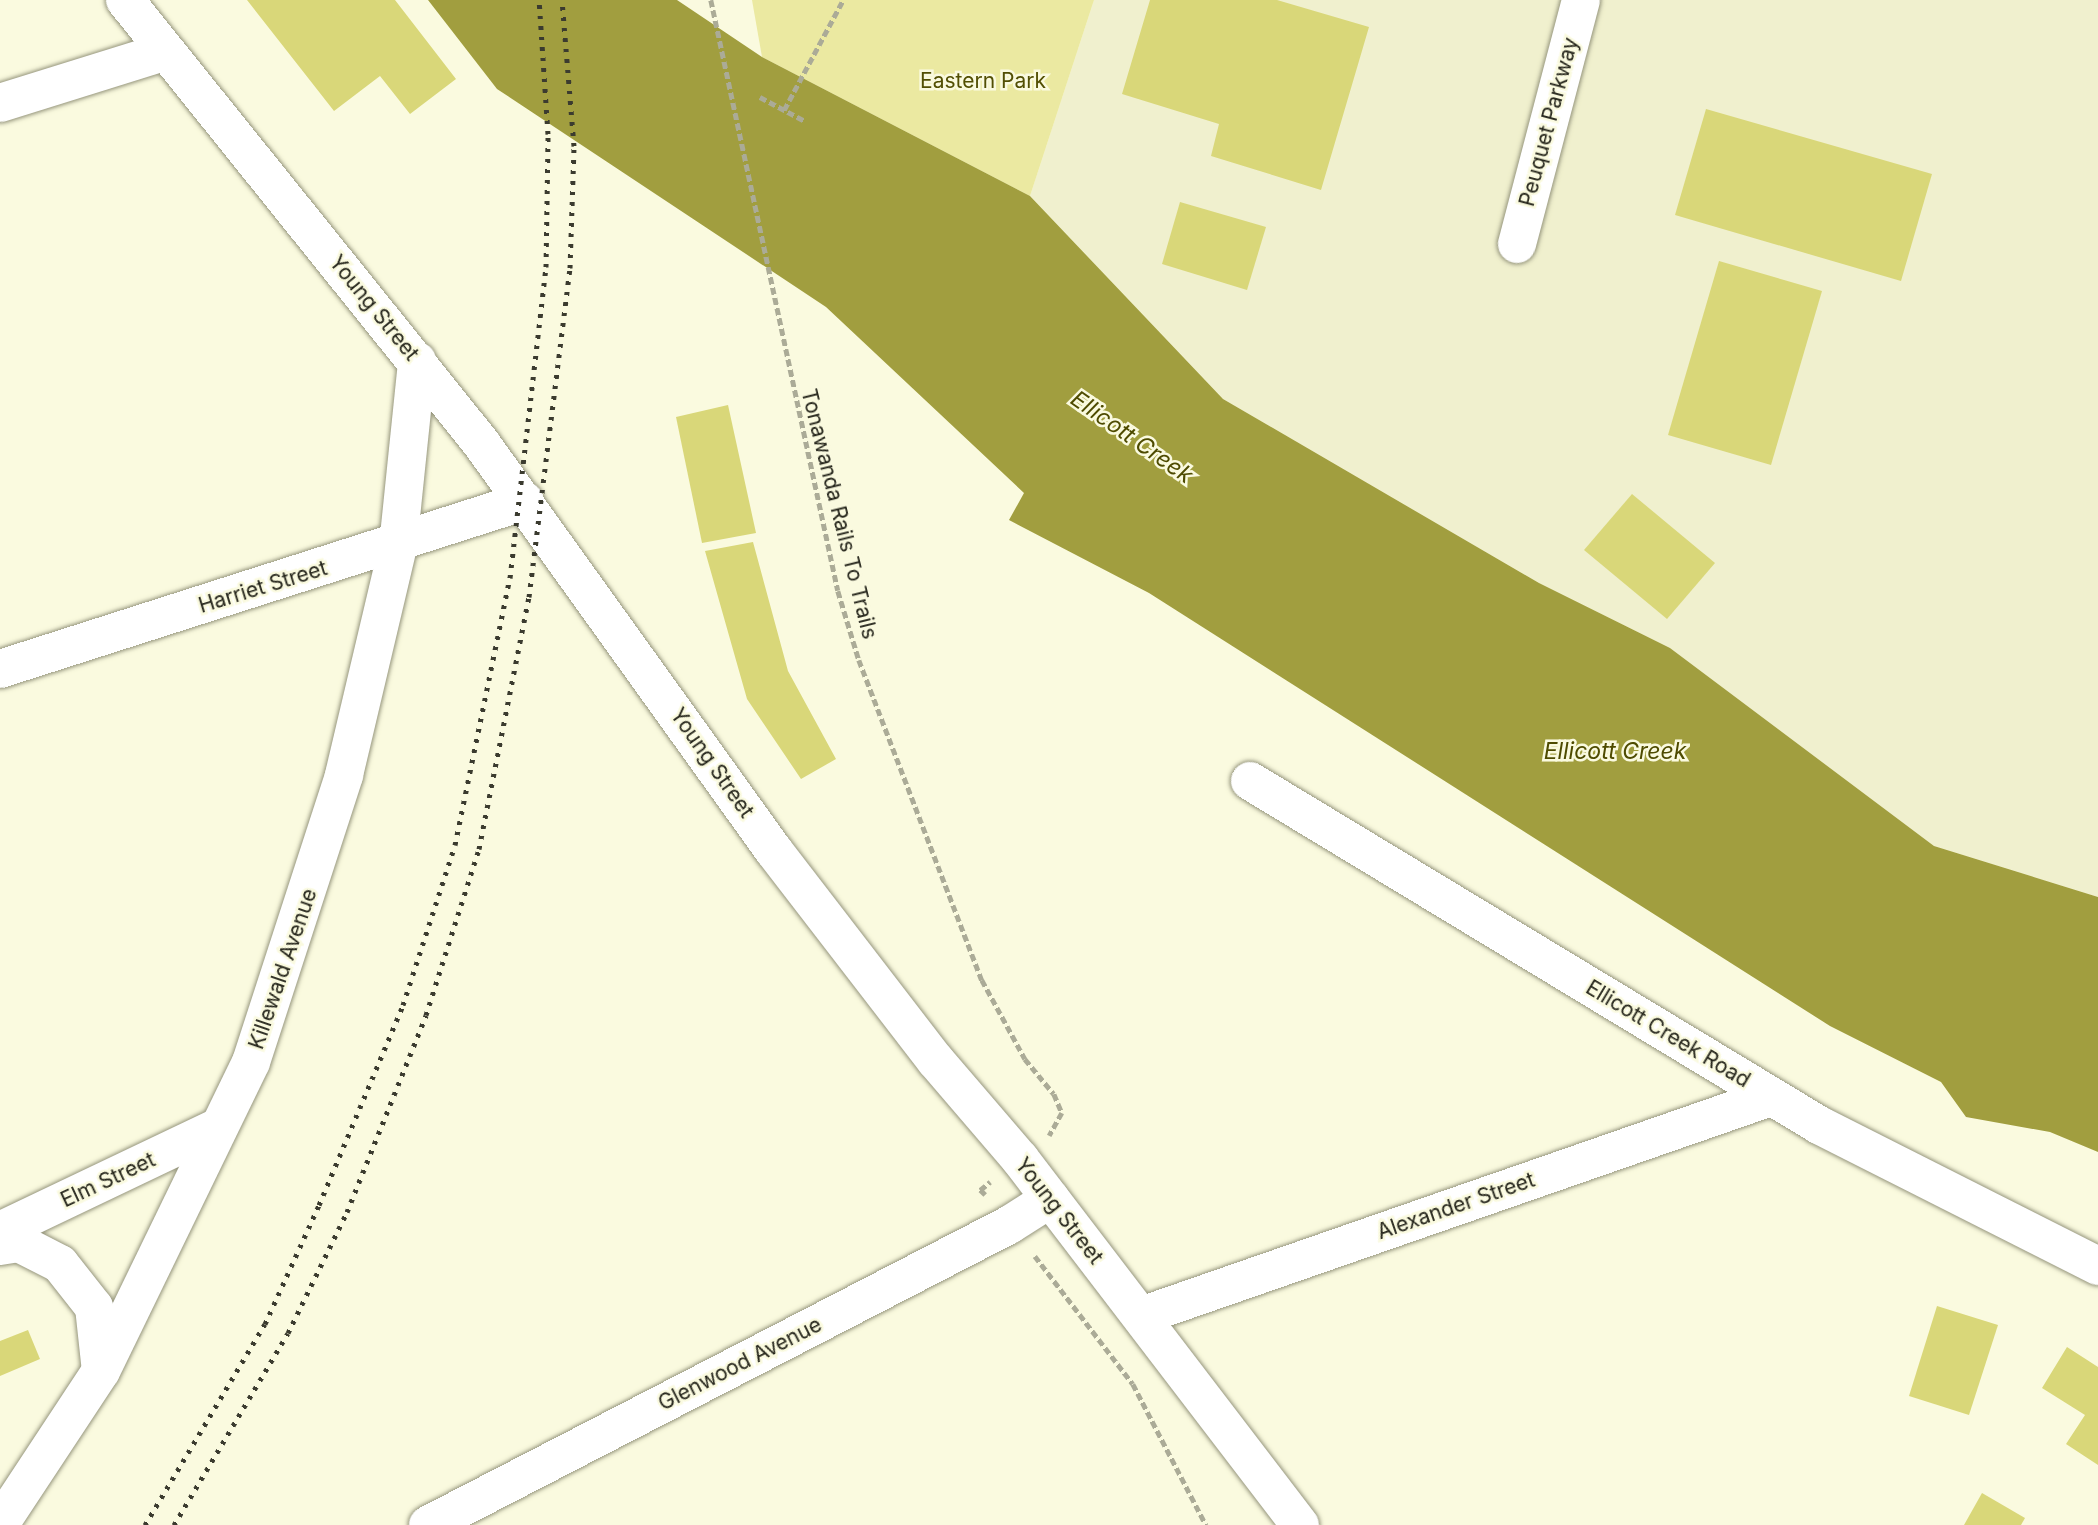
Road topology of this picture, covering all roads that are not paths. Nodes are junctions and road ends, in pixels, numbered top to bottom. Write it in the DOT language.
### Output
graph roads {
  1 [pos="125,0"];
  2 [pos="1581,0"];
  3 [pos="164,52"];
  4 [pos="0,103"];
  5 [pos="1517,244"];
  6 [pos="417,361"];
  7 [pos="525,501"];
  8 [pos="398,546"];
  9 [pos="0,669"];
  10 [pos="1250,781"];
  11 [pos="1771,1097"];
  12 [pos="216,1128"];
  13 [pos="1050,1199"];
  14 [pos="0,1231"];
  15 [pos="0,1246"];
  16 [pos="2098,1266"];
  17 [pos="1141,1316"];
  18 [pos="101,1371"];
  19 [pos="16,1519"];
  20 [pos="428,1525"];
  21 [pos="1300,1525"];
  1 -- 3 [label="street, Young Street"];
  2 -- 5 [label="street, Peuquet Parkway"];
  3 -- 4 [label="street"];
  3 -- 6 [label="street, Young Street"];
  6 -- 7 [label="street, Young Street"];
  6 -- 8 [label="street, Killewald Avenue"];
  7 -- 8 [label="street, Harriet Street"];
  7 -- 13 [label="street, Young Street"];
  8 -- 9 [label="street, Harriet Street"];
  8 -- 12 [label="street, Killewald Avenue"];
  10 -- 11 [label="street, Ellicott Creek Road"];
  11 -- 16 [label="street, Ellicott Creek Road"];
  11 -- 17 [label="street, Alexander Street"];
  12 -- 14 [label="street, Elm Street"];
  12 -- 18 [label="street, Killewald Avenue"];
  13 -- 17 [label="street, Young Street"];
  13 -- 20 [label="street, Glenwood Avenue"];
  15 -- 18 [label="street"];
  17 -- 21 [label="street, Young Street"];
  18 -- 19 [label="street, Killewald Avenue"];
}
